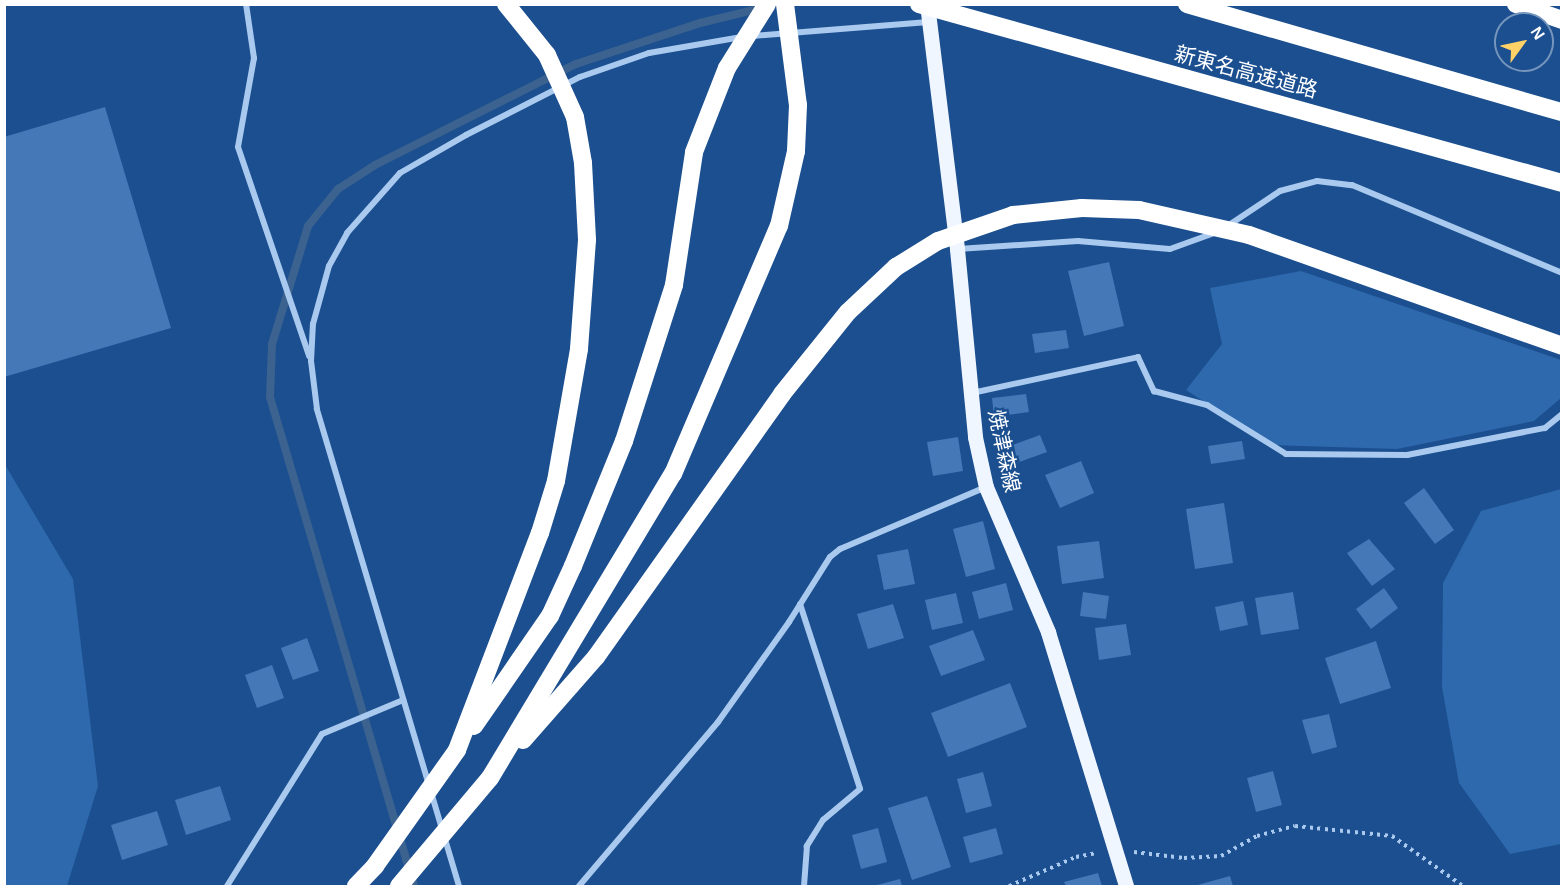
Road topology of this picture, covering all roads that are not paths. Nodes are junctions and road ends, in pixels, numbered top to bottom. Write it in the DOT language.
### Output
graph roads {
  1 [pos="246,4"];
  2 [pos="506,4"];
  3 [pos="767,4"];
  4 [pos="785,4"];
  5 [pos="919,4"];
  6 [pos="927,4"];
  7 [pos="1187,4"];
  8 [pos="1516,4"];
  9 [pos="1562,20"];
  10 [pos="931,21"];
  11 [pos="1562,111"];
  12 [pos="1562,183"];
  13 [pos="957,249"];
  14 [pos="1562,273"];
  15 [pos="1562,346"];
  16 [pos="311,361"];
  17 [pos="971,394"];
  18 [pos="1562,414"];
  19 [pos="986,487"];
  20 [pos="800,604"];
  21 [pos="403,700"];
  22 [pos="457,750"];
  23 [pos="490,778"];
  24 [pos="227,886"];
  25 [pos="356,886"];
  26 [pos="399,886"];
  27 [pos="459,886"];
  28 [pos="579,886"];
  29 [pos="804,886"];
  30 [pos="1126,886"];
  1 -- 16 [label="street"];
  2 -- 22 [label="highway, bridge"];
  3 -- 22 [label="highway, bridge"];
  4 -- 23 [label="highway, bridge"];
  5 -- 12 [label="highway, 新東名高速道路, bridge"];
  6 -- 10 [label="main road, 焼津森線"];
  7 -- 11 [label="highway"];
  8 -- 9 [label="highway"];
  10 -- 13 [label="main road, 焼津森線"];
  10 -- 16 [label="street"];
  13 -- 14 [label="street"];
  13 -- 17 [label="main road, 焼津森線"];
  15 -- 23 [label="highway, bridge"];
  16 -- 21 [label="street"];
  17 -- 18 [label="street"];
  17 -- 19 [label="main road, 焼津森線"];
  19 -- 20 [label="street"];
  19 -- 30 [label="main road, 焼津森線"];
  20 -- 28 [label="street"];
  20 -- 29 [label="street"];
  21 -- 24 [label="street"];
  21 -- 27 [label="street"];
  22 -- 25 [label="highway, bridge"];
  23 -- 26 [label="highway, bridge"];
}
